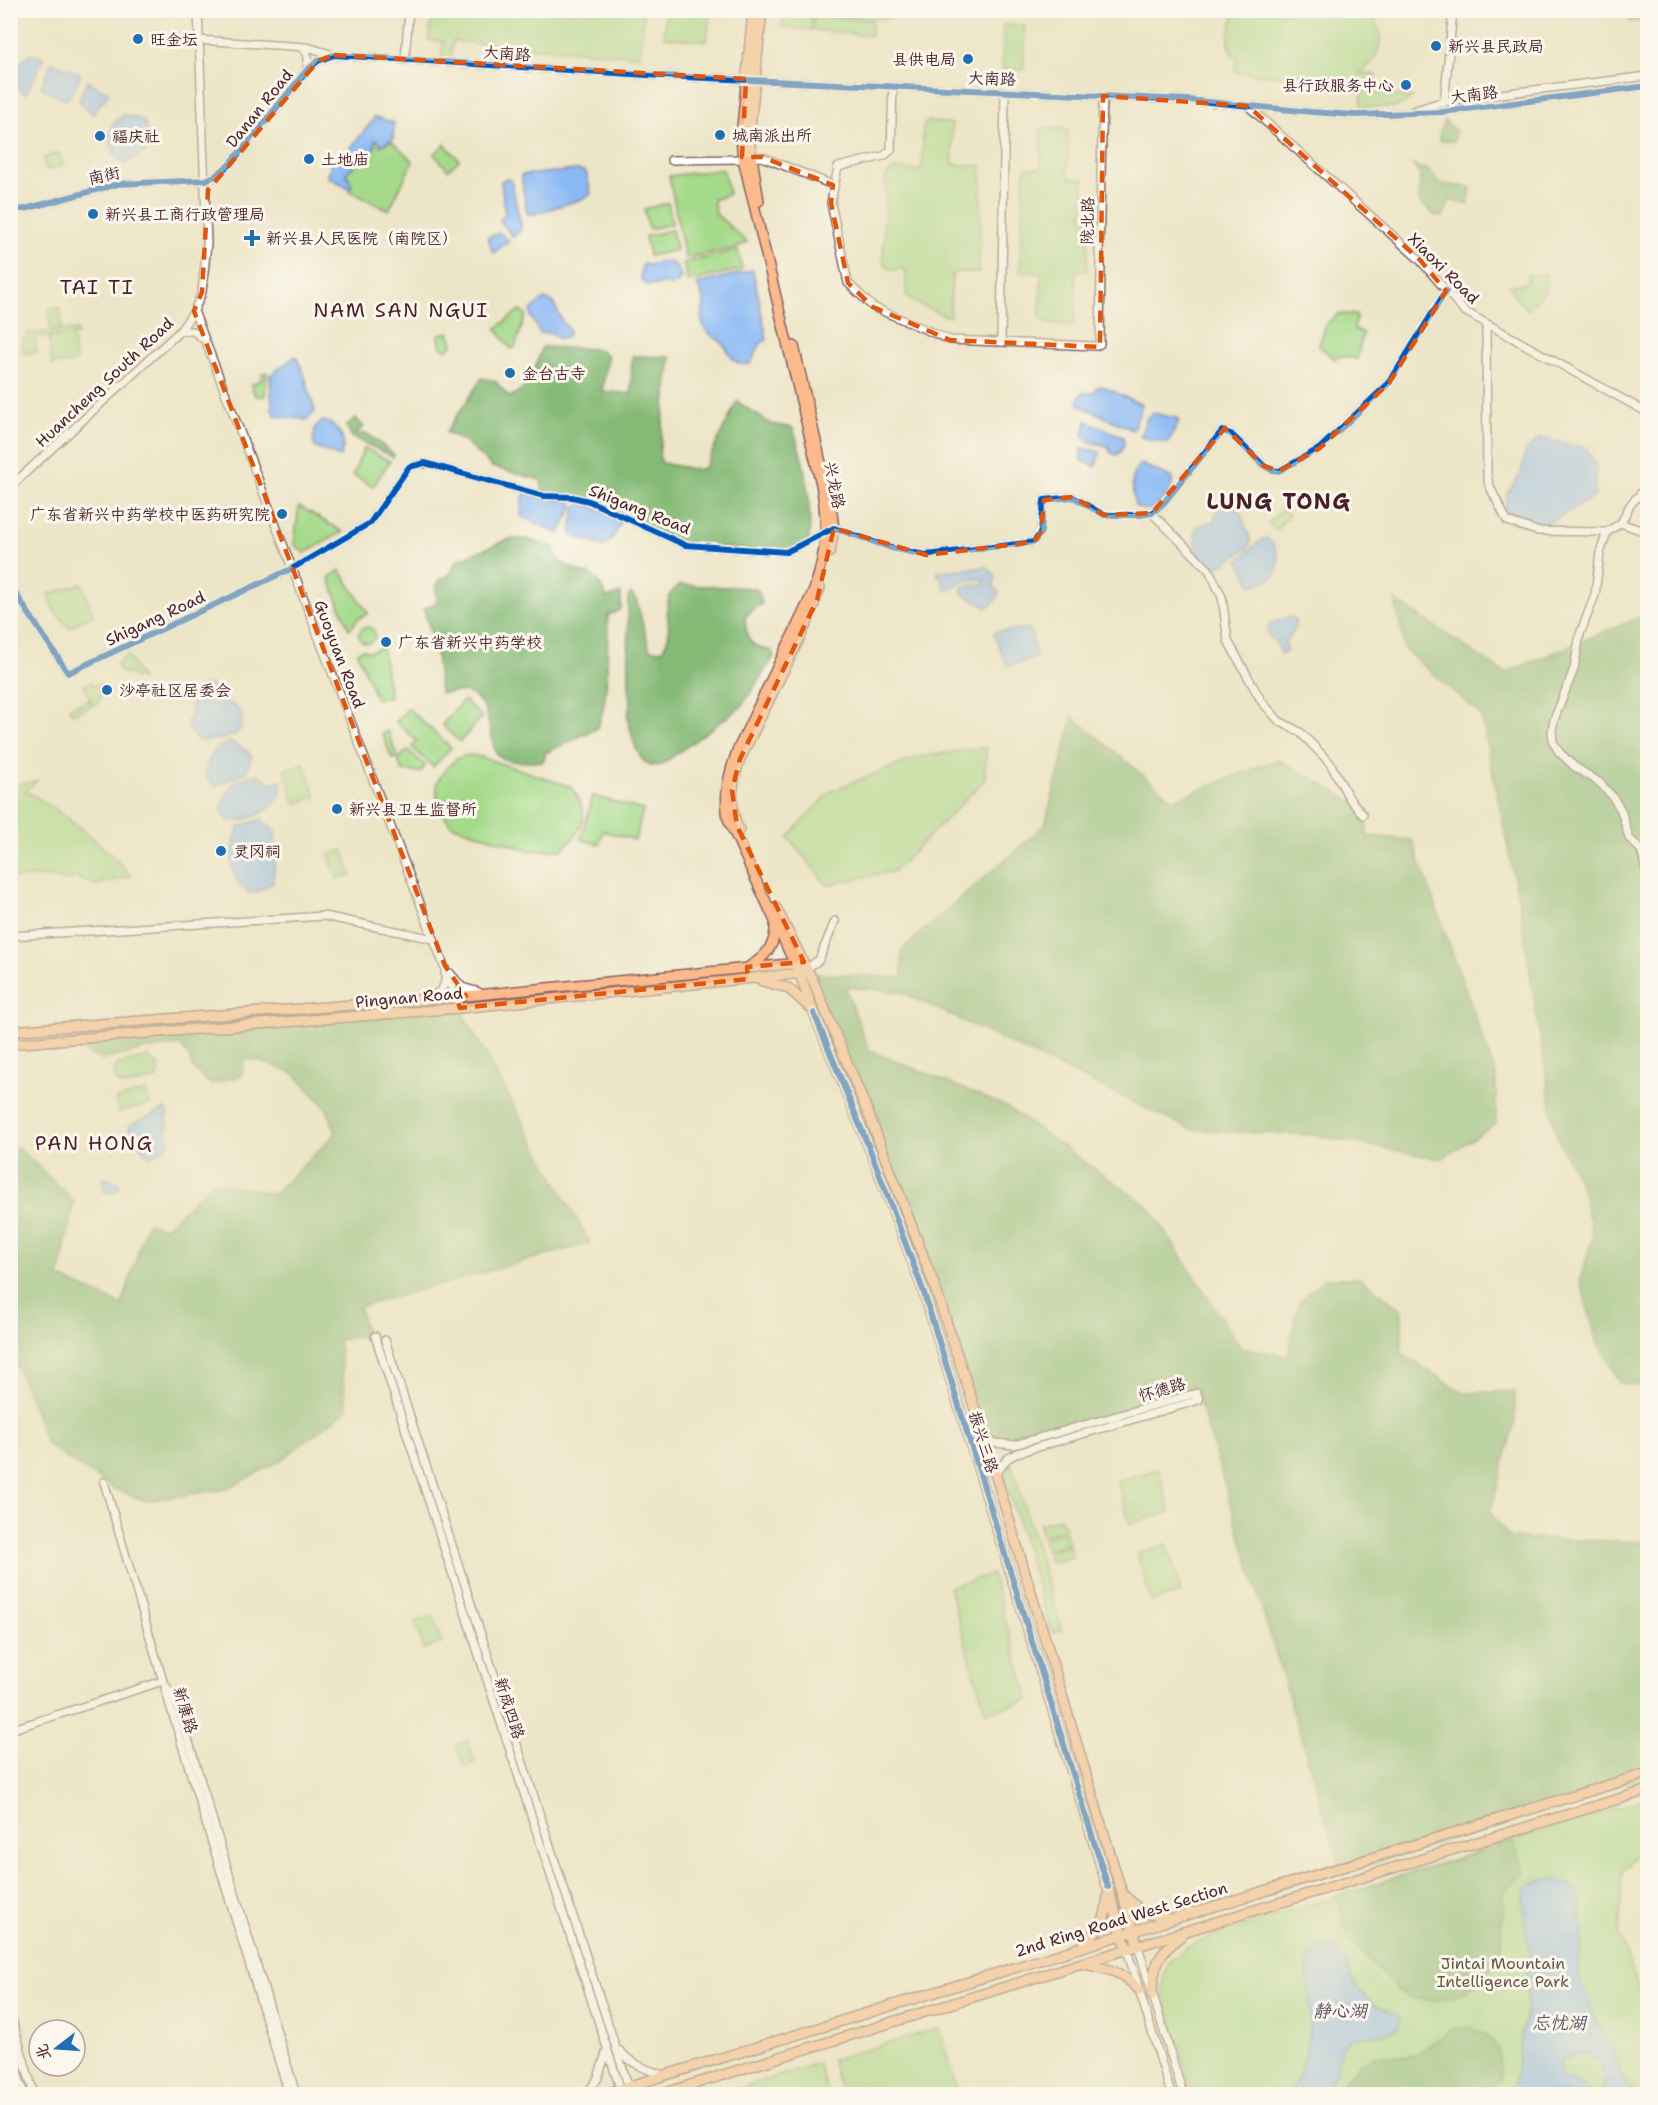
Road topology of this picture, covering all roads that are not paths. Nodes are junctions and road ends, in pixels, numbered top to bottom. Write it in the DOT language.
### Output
graph roads {
  1 [pos="198,10"];
  2 [pos="409,10"];
  3 [pos="753,10"];
  4 [pos="762,10"];
  5 [pos="1453,10"];
  6 [pos="198,40"];
  7 [pos="300,46"];
  8 [pos="334,55"];
  9 [pos="405,60"];
  10 [pos="306,71"];
  11 [pos="1647,76"];
  12 [pos="750,80"];
  13 [pos="1647,86"];
  14 [pos="893,87"];
  15 [pos="1005,92"];
  16 [pos="1103,96"];
  17 [pos="1444,101"];
  18 [pos="1248,106"];
  19 [pos="1443,112"];
  20 [pos="1403,114"];
  21 [pos="747,158"];
  22 [pos="672,160"];
  23 [pos="205,161"];
  24 [pos="230,164"];
  25 [pos="206,180"];
  26 [pos="834,185"];
  27 [pos="206,199"];
  28 [pos="10,210"];
  29 [pos="1446,291"];
  30 [pos="194,310"];
  31 [pos="1486,324"];
  32 [pos="180,331"];
  33 [pos="206,341"];
  34 [pos="1001,341"];
  35 [pos="1647,413"];
  36 [pos="1647,485"];
  37 [pos="10,487"];
  38 [pos="1152,513"];
  39 [pos="1621,523"];
  40 [pos="830,530"];
  41 [pos="1607,532"];
  42 [pos="1647,533"];
  43 [pos="293,568"];
  44 [pos="10,585"];
  45 [pos="1364,814"];
  46 [pos="1647,878"];
  47 [pos="775,919"];
  48 [pos="835,921"];
  49 [pos="10,936"];
  50 [pos="434,939"];
  51 [pos="445,966"];
  52 [pos="747,967"];
  53 [pos="803,968"];
  54 [pos="748,979"];
  55 [pos="488,994"];
  56 [pos="456,997"];
  57 [pos="420,999"];
  58 [pos="460,1008"];
  59 [pos="814,1013"];
  60 [pos="10,1031"];
  61 [pos="10,1044"];
  62 [pos="375,1336"];
  63 [pos="385,1340"];
  64 [pos="972,1401"];
  65 [pos="959,1405"];
  66 [pos="984,1437"];
  67 [pos="995,1475"];
  68 [pos="104,1482"];
  69 [pos="163,1680"];
  70 [pos="10,1730"];
  71 [pos="1647,1773"];
  72 [pos="1647,1790"];
  73 [pos="1108,1887"];
  74 [pos="1122,1892"];
  75 [pos="1172,1919"];
  76 [pos="1133,1931"];
  77 [pos="1185,1932"];
  78 [pos="1122,1934"];
  79 [pos="1138,1946"];
  80 [pos="1079,1947"];
  81 [pos="1127,1950"];
  82 [pos="1082,1963"];
  83 [pos="1139,1990"];
  84 [pos="1152,1995"];
  85 [pos="10,2013"];
  86 [pos="616,2046"];
  87 [pos="10,2050"];
  88 [pos="607,2050"];
  89 [pos="662,2075"];
  90 [pos="625,2091"];
  91 [pos="24,2094"];
  92 [pos="34,2094"];
  93 [pos="289,2094"];
  94 [pos="296,2094"];
  95 [pos="587,2094"];
  96 [pos="604,2094"];
  97 [pos="663,2094"];
  98 [pos="1171,2094"];
  99 [pos="1183,2094"];
  1 -- 6 [label="street, Huancheng South Road"];
  2 -- 9 [label="street"];
  3 -- 12 [label="main road, 兴龙路"];
  4 -- 12 [label="main road, 兴龙路"];
  5 -- 17 [label="street"];
  6 -- 7 [label="street, 大南路"];
  6 -- 23 [label="street, Huancheng South Road"];
  7 -- 8 [label="street, 大南路"];
  7 -- 10 [label="street"];
  8 -- 9 [label="street, 大南路"];
  8 -- 10 [label="street, Danan Road"];
  9 -- 12 [label="street, 大南路"];
  10 -- 24 [label="street, Danan Road"];
  11 -- 17 [label="street, 大南路"];
  12 -- 14 [label="street, 大南路"];
  12 -- 21 [label="main road, 兴龙路"];
  13 -- 19 [label="street, 大南路"];
  14 -- 15 [label="street, 大南路"];
  14 -- 26 [label="street"];
  15 -- 16 [label="street, 大南路"];
  15 -- 34 [label="street"];
  16 -- 18 [label="street, 大南路"];
  16 -- 34 [label="street, 陇北路"];
  17 -- 19 [label="street"];
  17 -- 20 [label="street, 大南路"];
  18 -- 20 [label="street, 大南路"];
  18 -- 29 [label="street, Xiaoxi Road"];
  19 -- 20 [label="street, 大南路"];
  21 -- 22 [label="street"];
  21 -- 26 [label="street"];
  21 -- 40 [label="main road, 兴龙路"];
  23 -- 24 [label="street"];
  23 -- 25 [label="street, Huancheng South Road"];
  24 -- 25 [label="street, Danan Road"];
  24 -- 27 [label="street"];
  25 -- 27 [label="street, Huancheng South Road"];
  25 -- 28 [label="street, 南街"];
  26 -- 34 [label="street"];
  27 -- 30 [label="street, Huancheng South Road"];
  29 -- 31 [label="street, Xiaoxi Road"];
  29 -- 38 [label="street"];
  30 -- 32 [label="street, Huancheng South Road"];
  30 -- 33 [label="street, Guoyuan Road"];
  31 -- 35 [label="street, Xiaoxi Road"];
  31 -- 41 [label="street"];
  32 -- 33 [label="street"];
  32 -- 37 [label="street, Huancheng South Road"];
  33 -- 43 [label="street, Guoyuan Road"];
  36 -- 39 [label="street"];
  38 -- 40 [label="street"];
  38 -- 45 [label="street"];
  39 -- 41 [label="street"];
  39 -- 42 [label="street"];
  40 -- 43 [label="street, Shigang Road"];
  40 -- 47 [label="main road, 兴龙路"];
  40 -- 53 [label="main road, 兴龙路"];
  41 -- 46 [label="street"];
  43 -- 44 [label="street, Shigang Road"];
  43 -- 50 [label="street, Guoyuan Road"];
  47 -- 52 [label="main road"];
  47 -- 53 [label="main road, 兴龙路"];
  48 -- 53 [label="street"];
  49 -- 50 [label="street"];
  50 -- 51 [label="street, Guoyuan Road"];
  51 -- 55 [label="street"];
  51 -- 56 [label="street, Guoyuan Road"];
  51 -- 57 [label="street"];
  52 -- 53 [label="main road, Pingnan Road"];
  52 -- 54 [label="main road"];
  52 -- 55 [label="main road, Pingnan Road"];
  53 -- 54 [label="main road, Pingnan Road"];
  53 -- 59 [label="main road, 振兴三路"];
  53 -- 64 [label="main road, 振兴三路"];
  54 -- 58 [label="main road, Pingnan Road"];
  54 -- 59 [label="main road"];
  55 -- 56 [label="main road, Pingnan Road"];
  56 -- 57 [label="main road, Pingnan Road"];
  56 -- 58 [label="street, Guoyuan Road"];
  57 -- 60 [label="main road, Pingnan Road"];
  58 -- 61 [label="main road, Pingnan Road"];
  59 -- 65 [label="main road, 振兴三路"];
  62 -- 88 [label="street, 新成四路"];
  63 -- 86 [label="street, 新成四路"];
  64 -- 65 [label="main road"];
  64 -- 66 [label="main road, 振兴三路"];
  65 -- 73 [label="main road, 振兴三路"];
  66 -- 67 [label="main road, 振兴三路"];
  66 -- 67 [label="street, 怀德路"];
  67 -- 74 [label="main road, 振兴三路"];
  68 -- 69 [label="street"];
  69 -- 70 [label="street"];
  69 -- 93 [label="street, 新康路"];
  69 -- 94 [label="street, 新康路"];
  71 -- 75 [label="main road, 2nd Ring Road West Section"];
  72 -- 77 [label="main road, 2nd Ring Road West Section"];
  73 -- 78 [label="main road, 振兴三路"];
  73 -- 80 [label="main road"];
  74 -- 75 [label="main road"];
  74 -- 76 [label="main road, 振兴三路"];
  75 -- 76 [label="main road, 2nd Ring Road West Section"];
  76 -- 78 [label="main road, 2nd Ring Road West Section"];
  76 -- 79 [label="main road, 振兴三路"];
  77 -- 79 [label="main road, 2nd Ring Road West Section"];
  77 -- 84 [label="main road"];
  78 -- 80 [label="main road, 2nd Ring Road West Section"];
  78 -- 81 [label="main road, 振兴三路"];
  79 -- 81 [label="main road, 2nd Ring Road West Section"];
  79 -- 84 [label="street"];
  80 -- 89 [label="main road, 2nd Ring Road West Section"];
  81 -- 82 [label="main road, 2nd Ring Road West Section"];
  81 -- 83 [label="street"];
  82 -- 83 [label="main road"];
  82 -- 97 [label="main road, 2nd Ring Road West Section"];
  83 -- 98 [label="street"];
  84 -- 99 [label="street"];
  85 -- 92 [label="street"];
  86 -- 89 [label="street"];
  86 -- 90 [label="street, 新成四路"];
  87 -- 91 [label="street"];
  88 -- 90 [label="street, 新成四路"];
  88 -- 95 [label="street"];
  89 -- 90 [label="main road, 2nd Ring Road West Section"];
  90 -- 96 [label="main road, 2nd Ring Road West Section"];
}
